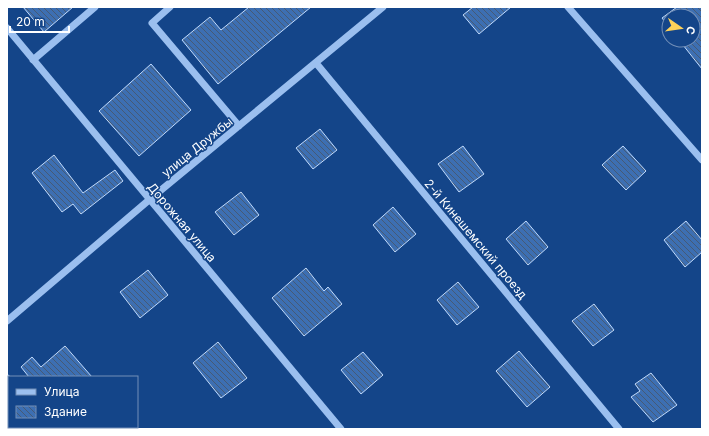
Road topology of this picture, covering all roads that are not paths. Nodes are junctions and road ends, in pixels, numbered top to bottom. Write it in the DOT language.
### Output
graph roads {
  1 [pos="95,7"];
  2 [pos="170,7"];
  3 [pos="383,7"];
  4 [pos="568,7"];
  5 [pos="7,28"];
  6 [pos="33,60"];
  7 [pos="316,63"];
  8 [pos="239,126"];
  9 [pos="702,160"];
  10 [pos="149,200"];
  11 [pos="7,321"];
  12 [pos="341,429"];
  13 [pos="619,429"];
  1 -- 6 [label="street"];
  2 -- 8 [label="street"];
  3 -- 7 [label="street, улица Дружбы"];
  4 -- 9 [label="street"];
  5 -- 6 [label="street, Дорожная улица"];
  6 -- 10 [label="street, Дорожная улица"];
  7 -- 8 [label="street, улица Дружбы"];
  7 -- 13 [label="street, 2-й Кинешемский проезд"];
  8 -- 10 [label="street, улица Дружбы"];
  10 -- 11 [label="street, улица Дружбы"];
  10 -- 12 [label="street, Дорожная улица"];
}
